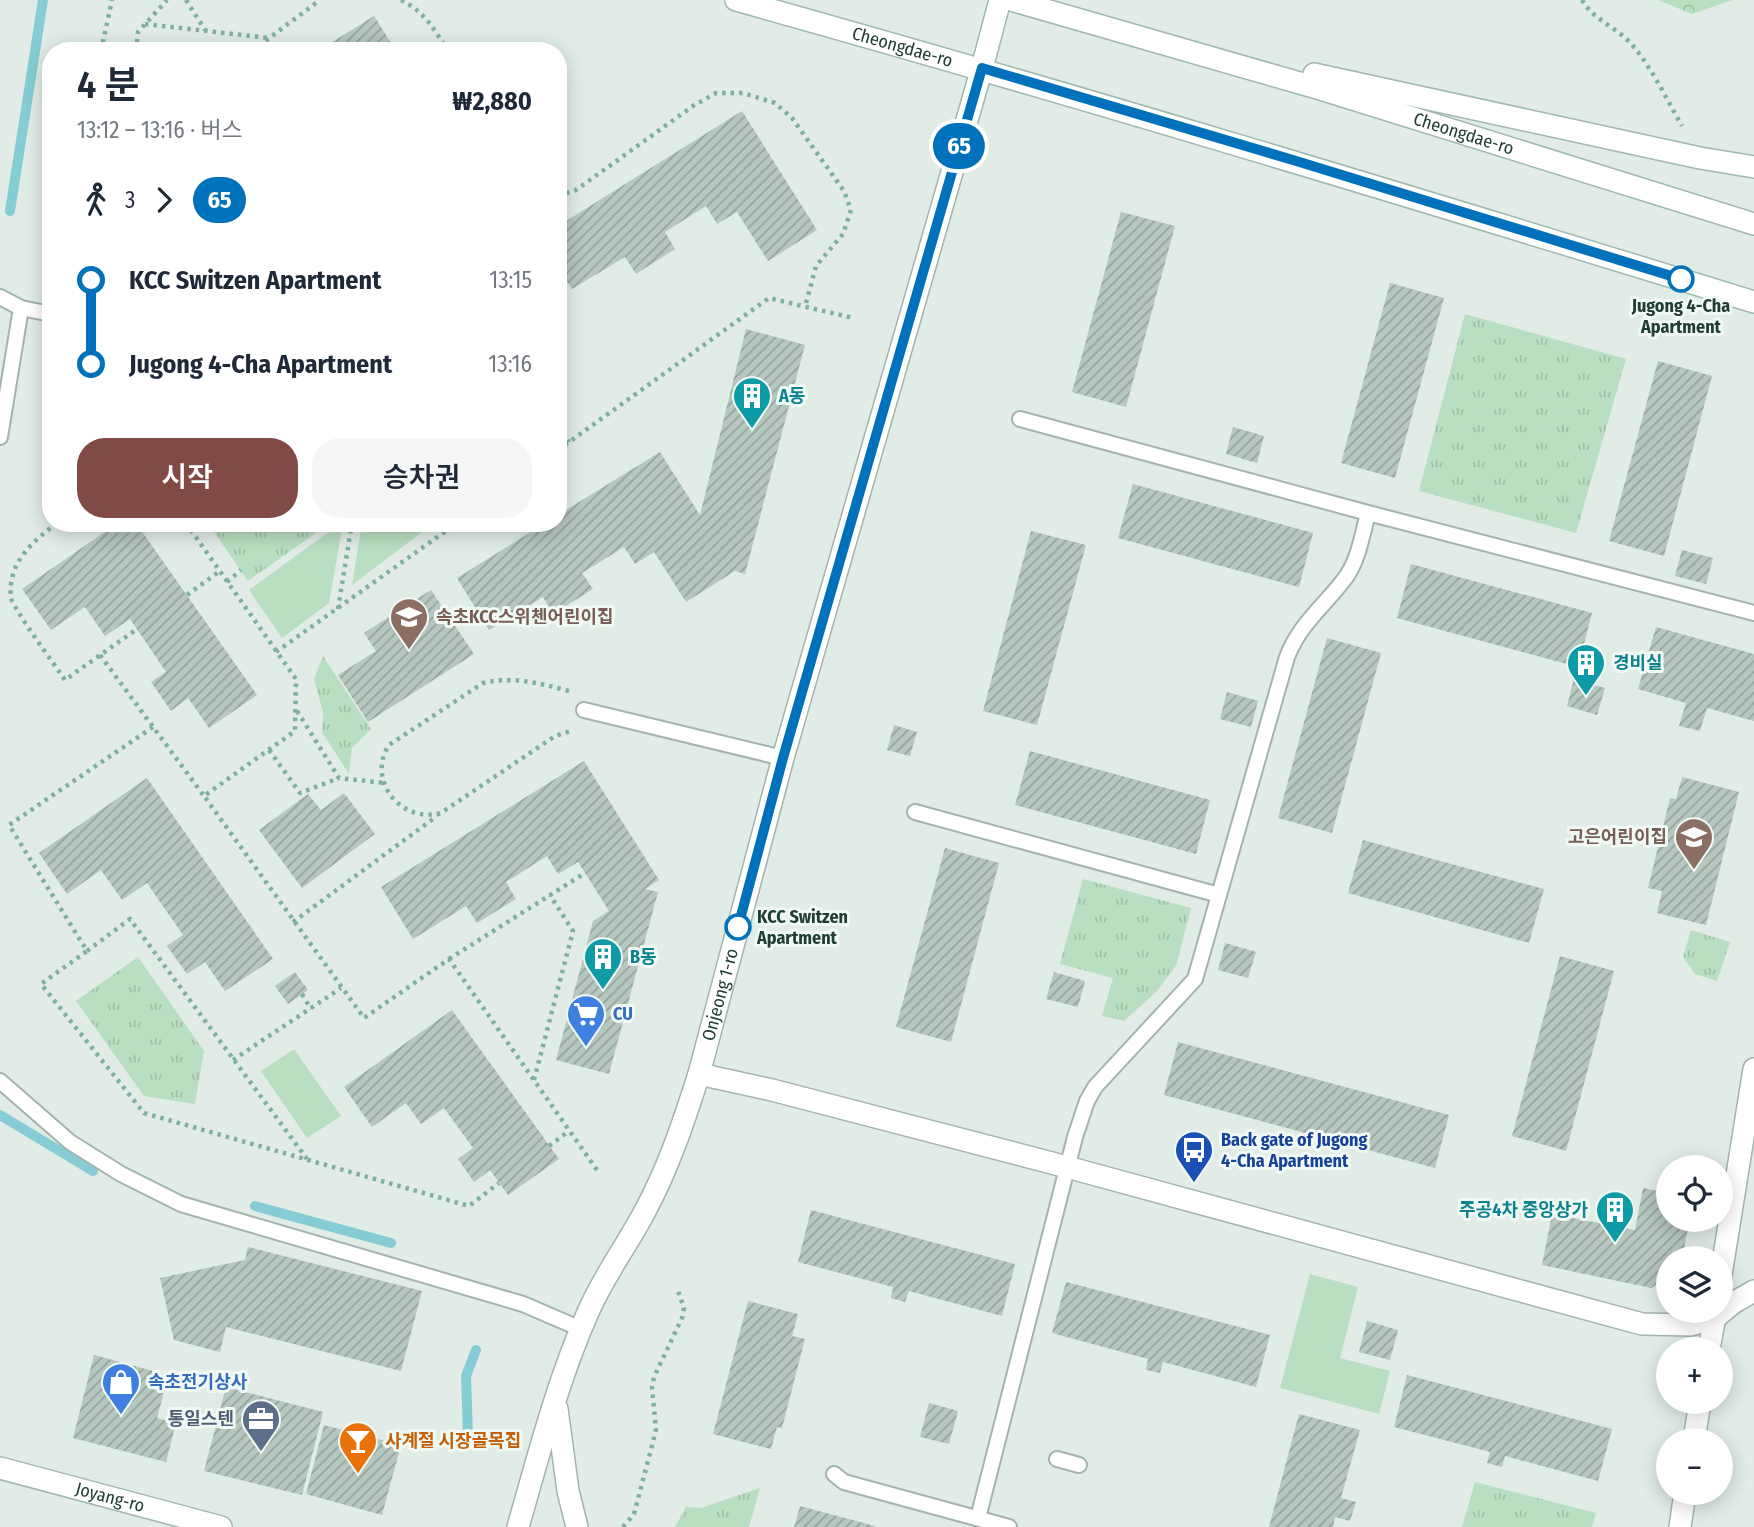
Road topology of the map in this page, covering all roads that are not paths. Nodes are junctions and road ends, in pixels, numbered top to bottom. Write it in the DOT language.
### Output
graph roads {
  1 [pos="736,0"];
  2 [pos="1000,0"];
  3 [pos="1011,0"];
  4 [pos="1128,33"];
  5 [pos="982,68"];
  6 [pos="1754,167"];
  7 [pos="1754,223"];
  8 [pos="0,297"];
  9 [pos="1754,302"];
  10 [pos="21,308"];
  11 [pos="42,312"];
  12 [pos="1020,419"];
  13 [pos="0,437"];
  14 [pos="1368,513"];
  15 [pos="1754,613"];
  16 [pos="584,710"];
  17 [pos="783,758"];
  18 [pos="915,812"];
  19 [pos="1219,895"];
  20 [pos="1754,1069"];
  21 [pos="699,1074"];
  22 [pos="0,1081"];
  23 [pos="1067,1167"];
  24 [pos="1726,1246"];
  25 [pos="1754,1291"];
  26 [pos="1733,1303"];
  27 [pos="1695,1323"];
  28 [pos="580,1329"];
  29 [pos="556,1399"];
  30 [pos="1057,1459"];
  31 [pos="1079,1465"];
  32 [pos="0,1468"];
  33 [pos="834,1474"];
  34 [pos="1683,1505"];
  35 [pos="978,1518"];
  36 [pos="221,1527"];
  37 [pos="518,1527"];
  38 [pos="577,1527"];
  39 [pos="1009,1527"];
  40 [pos="1680,1527"];
  1 -- 5 [label="street, Cheongdae-ro"];
  2 -- 5 [label="street, Onjeong 1-ro"];
  3 -- 4 [label="street, Cheongdae-ro"];
  4 -- 6 [label="street"];
  4 -- 7 [label="street, Cheongdae-ro"];
  5 -- 9 [label="street, Cheongdae-ro"];
  5 -- 17 [label="street, Onjeong 1-ro"];
  8 -- 10 [label="lane"];
  10 -- 11 [label="lane"];
  10 -- 13 [label="lane"];
  12 -- 14 [label="lane"];
  14 -- 15 [label="lane"];
  14 -- 19 [label="lane"];
  16 -- 17 [label="lane"];
  17 -- 21 [label="street, Onjeong 1-ro"];
  18 -- 19 [label="lane"];
  19 -- 23 [label="lane"];
  20 -- 24 [label="street"];
  21 -- 23 [label="street"];
  21 -- 28 [label="street, Onjeong 1-ro"];
  22 -- 28 [label="lane"];
  23 -- 27 [label="street"];
  23 -- 35 [label="lane"];
  25 -- 26 [label="street"];
  28 -- 29 [label="street, Onjeong 1-ro"];
  29 -- 37 [label="street, Onjeong 1-ro"];
  29 -- 38 [label="street"];
  30 -- 31 [label="lane"];
  32 -- 36 [label="street, Joyang-ro"];
  33 -- 35 [label="lane"];
  34 -- 40 [label="street"];
  35 -- 39 [label="lane"];
}
